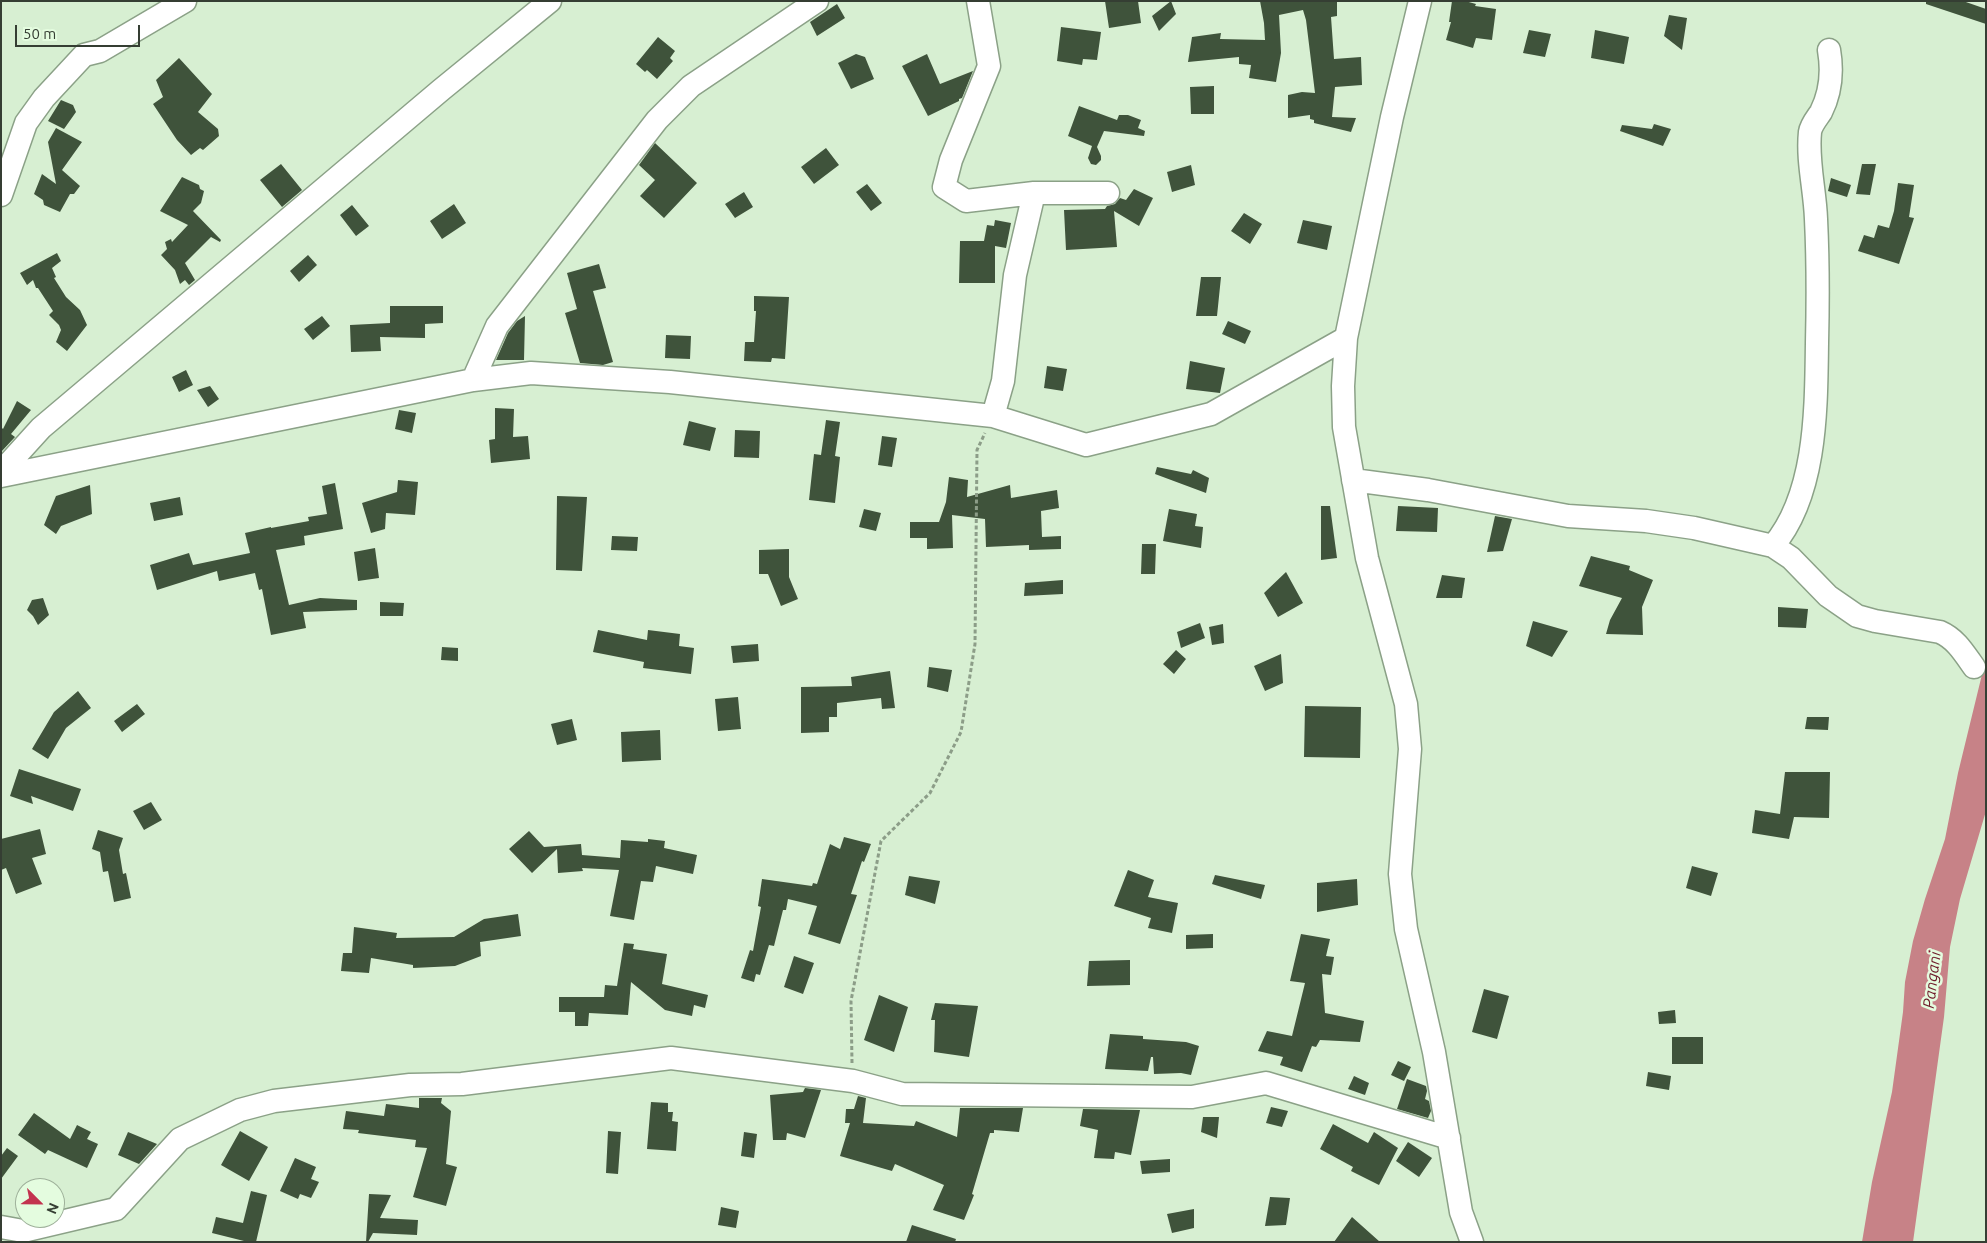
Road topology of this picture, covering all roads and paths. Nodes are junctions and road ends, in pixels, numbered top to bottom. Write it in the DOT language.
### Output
graph roads {
  1 [pos="185,1"];
  2 [pos="550,1"];
  3 [pos="816,1"];
  4 [pos="978,1"];
  5 [pos="1420,1"];
  6 [pos="1830,50"];
  7 [pos="1034,193"];
  8 [pos="1108,193"];
  9 [pos="1,195"];
  10 [pos="1346,338"];
  11 [pos="472,380"];
  12 [pos="993,416"];
  13 [pos="1,472"];
  14 [pos="1,476"];
  15 [pos="1352,480"];
  16 [pos="1773,546"];
  17 [pos="1974,667"];
  18 [pos="853,1082"];
  19 [pos="1449,1138"];
  20 [pos="1,1226"];
  21 [pos="26,1237"];
  22 [pos="1472,1242"];
  1 -- 9 [label="street"];
  2 -- 13 [label="street"];
  3 -- 11 [label="street"];
  4 -- 7 [label="street"];
  5 -- 10 [label="street"];
  6 -- 16 [label="street"];
  7 -- 8 [label="street"];
  7 -- 12 [label="street"];
  10 -- 12 [label="street"];
  10 -- 15 [label="street"];
  11 -- 12 [label="street"];
  11 -- 14 [label="street"];
  12 -- 18 [label="path"];
  15 -- 16 [label="street"];
  15 -- 19 [label="street"];
  16 -- 17 [label="street"];
  18 -- 19 [label="street"];
  18 -- 21 [label="street"];
  19 -- 22 [label="street"];
  20 -- 21 [label="street"];
}
